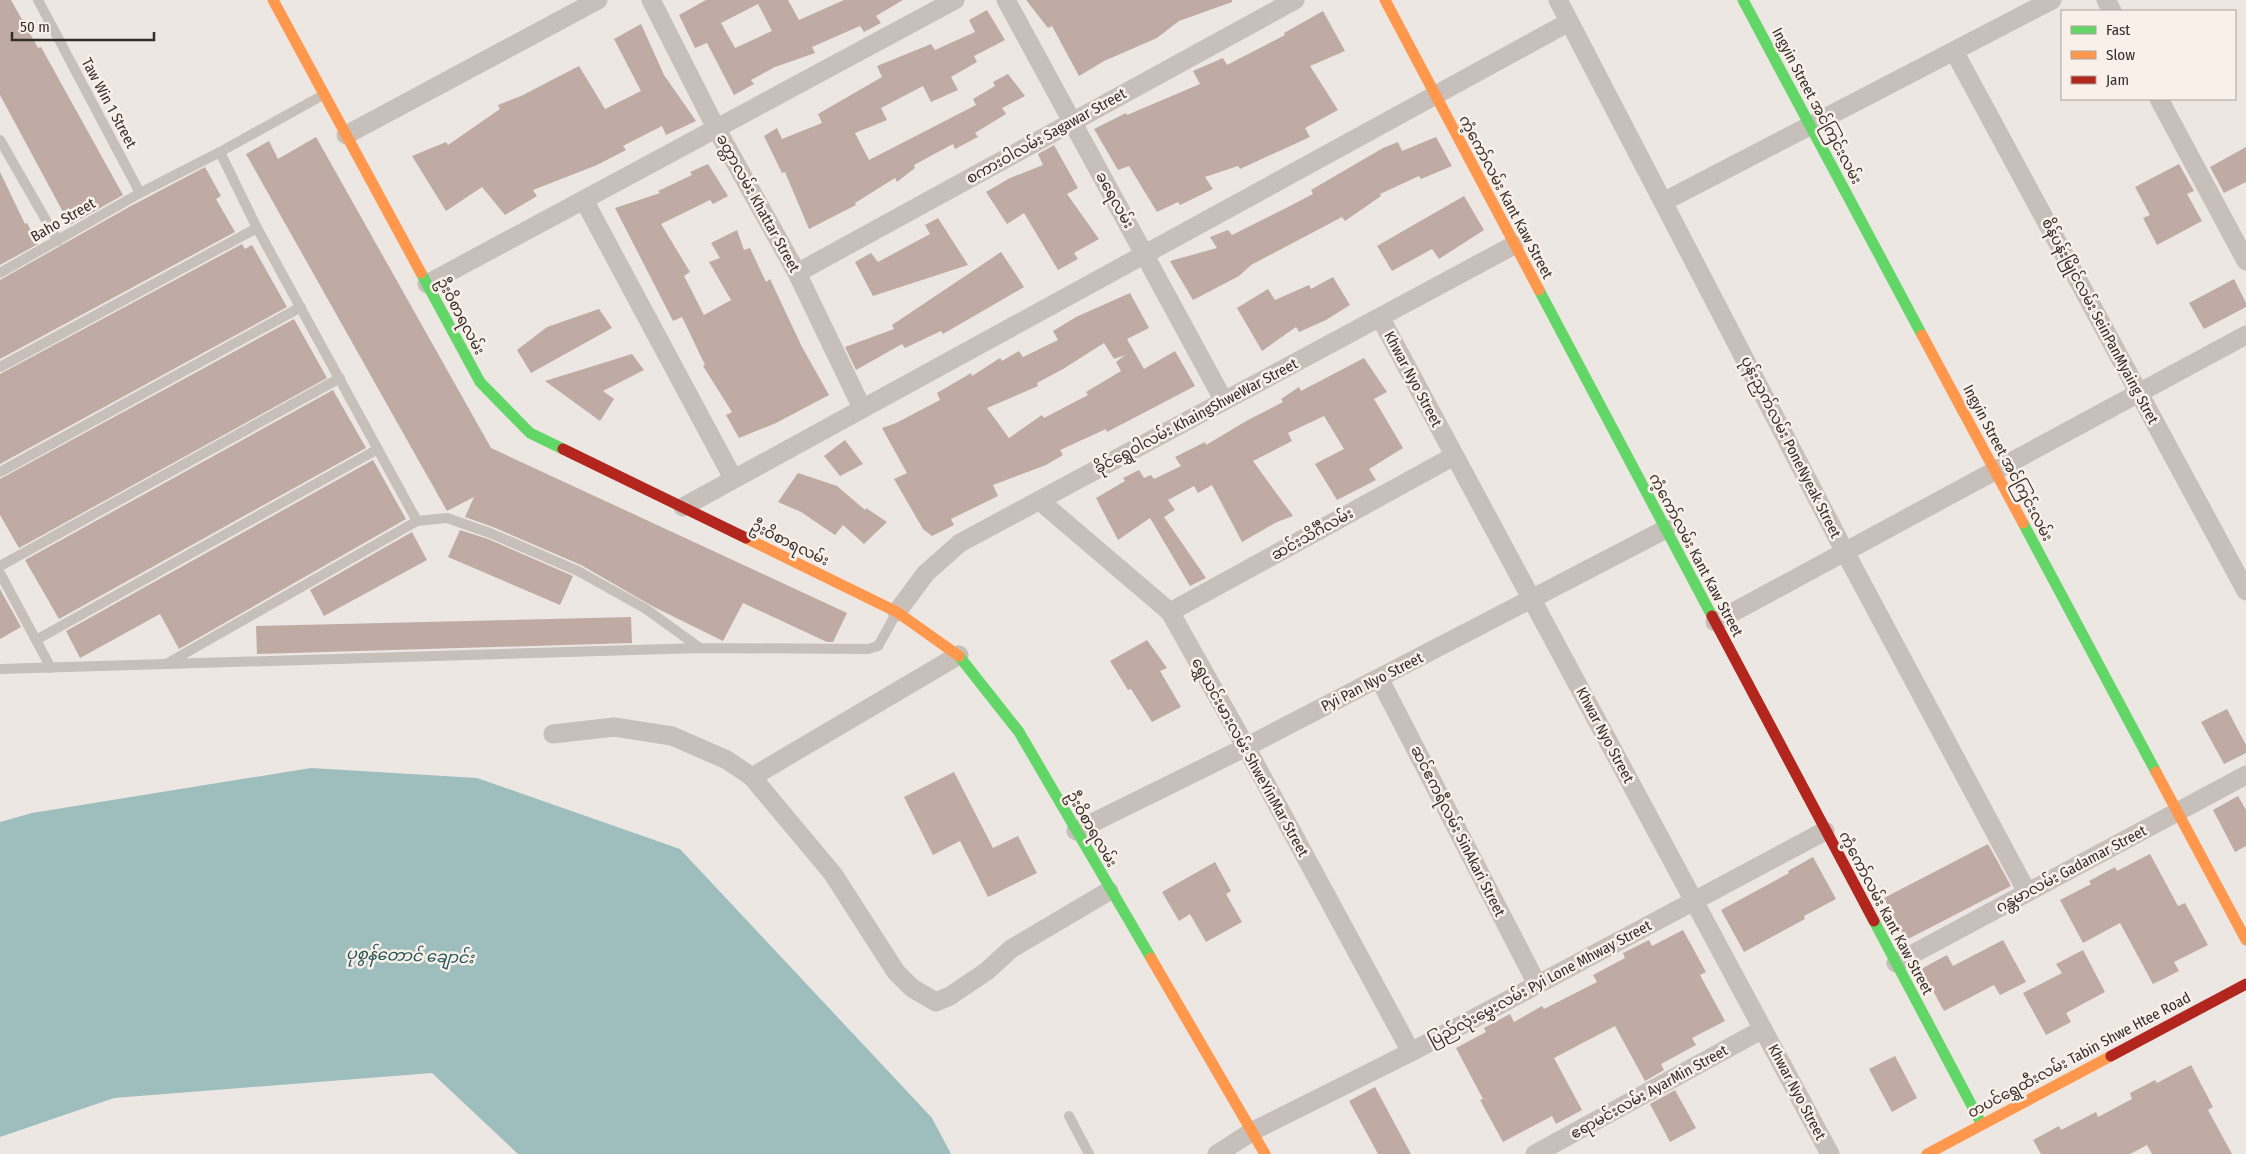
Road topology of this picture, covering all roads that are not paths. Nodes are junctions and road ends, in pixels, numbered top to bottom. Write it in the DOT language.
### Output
graph roads {
  1 [pos="38,0"];
  2 [pos="273,0"];
  3 [pos="598,0"];
  4 [pos="651,0"];
  5 [pos="955,0"];
  6 [pos="1006,0"];
  7 [pos="1295,0"];
  8 [pos="1385,0"];
  9 [pos="1558,0"];
  10 [pos="1743,0"];
  11 [pos="2052,0"];
  12 [pos="1569,22"];
  13 [pos="1954,51"];
  14 [pos="324,94"];
  15 [pos="1436,95"];
  16 [pos="2160,100"];
  17 [pos="1072,122"];
  18 [pos="1810,124"];
  19 [pos="716,128"];
  20 [pos="346,135"];
  21 [pos="0,140"];
  22 [pos="220,152"];
  23 [pos="140,193"];
  24 [pos="584,200"];
  25 [pos="1663,202"];
  26 [pos="257,228"];
  27 [pos="58,241"];
  28 [pos="1514,245"];
  29 [pos="1144,254"];
  30 [pos="2246,261"];
  31 [pos="0,273"];
  32 [pos="797,273"];
  33 [pos="427,284"];
  34 [pos="301,307"];
  35 [pos="1380,317"];
  36 [pos="2246,335"];
  37 [pos="0,367"];
  38 [pos="340,378"];
  39 [pos="2139,393"];
  40 [pos="1224,400"];
  41 [pos="862,408"];
  42 [pos="378,449"];
  43 [pos="1454,456"];
  44 [pos="1995,471"];
  45 [pos="0,472"];
  46 [pos="733,478"];
  47 [pos="1040,501"];
  48 [pos="683,507"];
  49 [pos="418,521"];
  50 [pos="1666,529"];
  51 [pos="1845,552"];
  52 [pos="0,566"];
  53 [pos="0,573"];
  54 [pos="2246,591"];
  55 [pos="1532,599"];
  56 [pos="897,612"];
  57 [pos="1170,612"];
  58 [pos="1715,622"];
  59 [pos="36,640"];
  60 [pos="700,648"];
  61 [pos="959,655"];
  62 [pos="164,664"];
  63 [pos="52,668"];
  64 [pos="0,669"];
  65 [pos="1379,678"];
  66 [pos="553,734"];
  67 [pos="1246,747"];
  68 [pos="2246,775"];
  69 [pos="752,777"];
  70 [pos="2177,812"];
  71 [pos="1076,831"];
  72 [pos="1825,831"];
  73 [pos="1110,891"];
  74 [pos="2027,892"];
  75 [pos="1694,901"];
  76 [pos="2246,940"];
  77 [pos="1896,963"];
  78 [pos="1537,984"];
  79 [pos="2246,984"];
  80 [pos="1763,1029"];
  81 [pos="1411,1052"];
  82 [pos="1069,1116"];
  83 [pos="1981,1123"];
  84 [pos="1253,1131"];
  85 [pos="1089,1154"];
  86 [pos="1217,1154"];
  87 [pos="1265,1154"];
  88 [pos="1536,1154"];
  89 [pos="1830,1154"];
  90 [pos="1927,1154"];
  1 -- 23 [label="lane, Taw Win 1 Street"];
  2 -- 14 [label="street, ဦးဝိစာရလမ်း"];
  3 -- 20 [label="street"];
  4 -- 19 [label="street, ခတ္တာလမ်း Khattar Street"];
  5 -- 19 [label="street"];
  6 -- 17 [label="street, ခရေလမ်း"];
  7 -- 17 [label="street, စကားဝါလမ်း Sagawar Street"];
  8 -- 15 [label="street, ကံ့ကော်လမ်း Kant Kaw Street"];
  9 -- 12 [label="street, ပုန်းညှက်လမ်း PoneNyeak Street"];
  10 -- 18 [label="street, Ingyin Street အင်ကြင်းလမ်း"];
  11 -- 13 [label="street"];
  12 -- 15 [label="street"];
  12 -- 25 [label="street, ပုန်းညှက်လမ်း PoneNyeak Street"];
  13 -- 18 [label="street"];
  13 -- 39 [label="street, စိန်ပန်းမြိုင်လမ်း SeinPanMyaing Stret"];
  14 -- 20 [label="street, ဦးဝိစာရလမ်း"];
  14 -- 22 [label="lane, Baho Street"];
  15 -- 28 [label="street, ကံ့ကော်လမ်း Kant Kaw Street"];
  15 -- 29 [label="street"];
  16 -- 30 [label="street"];
  17 -- 29 [label="street, ခရေလမ်း"];
  17 -- 32 [label="street, စကားဝါလမ်း Sagawar Street"];
  18 -- 25 [label="street"];
  18 -- 44 [label="street, Ingyin Street အင်ကြင်းလမ်း"];
  19 -- 24 [label="street"];
  19 -- 32 [label="street, ခတ္တာလမ်း Khattar Street"];
  20 -- 33 [label="street, ဦးဝိစာရလမ်း"];
  21 -- 27 [label="lane"];
  22 -- 23 [label="lane, Baho Street"];
  22 -- 26 [label="lane"];
  23 -- 27 [label="lane, Baho Street"];
  24 -- 33 [label="street"];
  24 -- 46 [label="street"];
  25 -- 51 [label="street, ပုန်းညှက်လမ်း PoneNyeak Street"];
  26 -- 34 [label="lane"];
  26 -- 37 [label="lane"];
  27 -- 31 [label="lane, Baho Street"];
  28 -- 35 [label="street, ခိုင်ရွှေဝါလမ်း KhaingShweWar Street"];
  28 -- 50 [label="street, ကံ့ကော်လမ်း Kant Kaw Street"];
  29 -- 40 [label="street, ခရေလမ်း"];
  29 -- 41 [label="street"];
  32 -- 41 [label="street, ခတ္တာလမ်း Khattar Street"];
  33 -- 48 [label="street, ဦးဝိစာရလမ်း"];
  34 -- 38 [label="lane"];
  34 -- 45 [label="lane"];
  35 -- 40 [label="street, ခိုင်ရွှေဝါလမ်း KhaingShweWar Street"];
  35 -- 43 [label="street, Khwar Nyo Street"];
  36 -- 39 [label="street"];
  38 -- 42 [label="lane"];
  38 -- 52 [label="lane"];
  39 -- 44 [label="street"];
  39 -- 54 [label="street, စိန်ပန်းမြိုင်လမ်း SeinPanMyaing Stret"];
  40 -- 47 [label="street, ခိုင်ရွှေဝါလမ်း KhaingShweWar Street"];
  41 -- 46 [label="street"];
  42 -- 49 [label="lane"];
  42 -- 59 [label="lane"];
  43 -- 55 [label="street, Khwar Nyo Street"];
  43 -- 57 [label="street, ဆင်းသိင်္ဂီလမ်း"];
  44 -- 51 [label="street"];
  44 -- 70 [label="street, Ingyin Street အင်ကြင်းလမ်း"];
  46 -- 48 [label="street"];
  47 -- 56 [label="street, ခိုင်ရွှေဝါလမ်း KhaingShweWar Street"];
  47 -- 57 [label="street, ရွှေယင်းမားလမ်း ShweYinMar Street"];
  48 -- 56 [label="street, ဦးဝိစာရလမ်း"];
  49 -- 60 [label="lane"];
  49 -- 62 [label="lane"];
  50 -- 55 [label="street, Pyi Pan Nyo Street"];
  50 -- 58 [label="street, ကံ့ကော်လမ်း Kant Kaw Street"];
  51 -- 58 [label="street"];
  51 -- 74 [label="street, ပုန်းညှက်လမ်း PoneNyeak Street"];
  53 -- 59 [label="lane"];
  55 -- 65 [label="street, Pyi Pan Nyo Street"];
  55 -- 75 [label="street, Khwar Nyo Street"];
  56 -- 60 [label="lane"];
  56 -- 61 [label="street, ဦးဝိစာရလမ်း"];
  57 -- 67 [label="street, ရွှေယင်းမားလမ်း ShweYinMar Street"];
  58 -- 72 [label="street, ကံ့ကော်လမ်း Kant Kaw Street"];
  59 -- 63 [label="lane"];
  60 -- 62 [label="lane"];
  61 -- 69 [label="street"];
  61 -- 71 [label="street, ဦးဝိစာရလမ်း"];
  62 -- 63 [label="lane"];
  63 -- 64 [label="lane"];
  65 -- 67 [label="street, Pyi Pan Nyo Street"];
  65 -- 78 [label="street, ဆင်ဧကရီလမ်း SinAkari Street"];
  66 -- 69 [label="street"];
  67 -- 71 [label="street, Pyi Pan Nyo Street"];
  67 -- 81 [label="street, ရွှေယင်းမားလမ်း ShweYinMar Street"];
  68 -- 70 [label="street, ဂန္တမာလမ်း Gadamar Street"];
  69 -- 73 [label="street"];
  70 -- 74 [label="street, ဂန္တမာလမ်း Gadamar Street"];
  70 -- 76 [label="street, Ingyin Street အင်ကြင်းလမ်း"];
  71 -- 73 [label="street, ဦးဝိစာရလမ်း"];
  72 -- 75 [label="street, ပြည်လုံးမွှေးလမ်း Pyi Lone Mhway Street"];
  72 -- 77 [label="street, ကံ့ကော်လမ်း Kant Kaw Street"];
  73 -- 84 [label="street, ဦးဝိစာရလမ်း"];
  74 -- 77 [label="street, ဂန္တမာလမ်း Gadamar Street"];
  75 -- 78 [label="street, ပြည်လုံးမွှေးလမ်း Pyi Lone Mhway Street"];
  75 -- 80 [label="street, Khwar Nyo Street"];
  77 -- 83 [label="street, ကံ့ကော်လမ်း Kant Kaw Street"];
  78 -- 81 [label="street, ပြည်လုံးမွှေးလမ်း Pyi Lone Mhway Street"];
  79 -- 83 [label="street, တပင်ရွှေထီးလမ်း Tabin Shwe Htee Road"];
  80 -- 88 [label="street, ဧရာမင်းလမ်း AyarMin Street"];
  80 -- 89 [label="street, Khwar Nyo Street"];
  81 -- 84 [label="street, ပြည်လုံးမွှေးလမ်း Pyi Lone Mhway Street"];
  82 -- 85 [label="lane"];
  83 -- 90 [label="street, တပင်ရွှေထီးလမ်း Tabin Shwe Htee Road"];
  84 -- 86 [label="street, ပြည်လုံးမွှေးလမ်း Pyi Lone Mhway Street"];
  84 -- 87 [label="street, ဦးဝိစာရလမ်း"];
}
